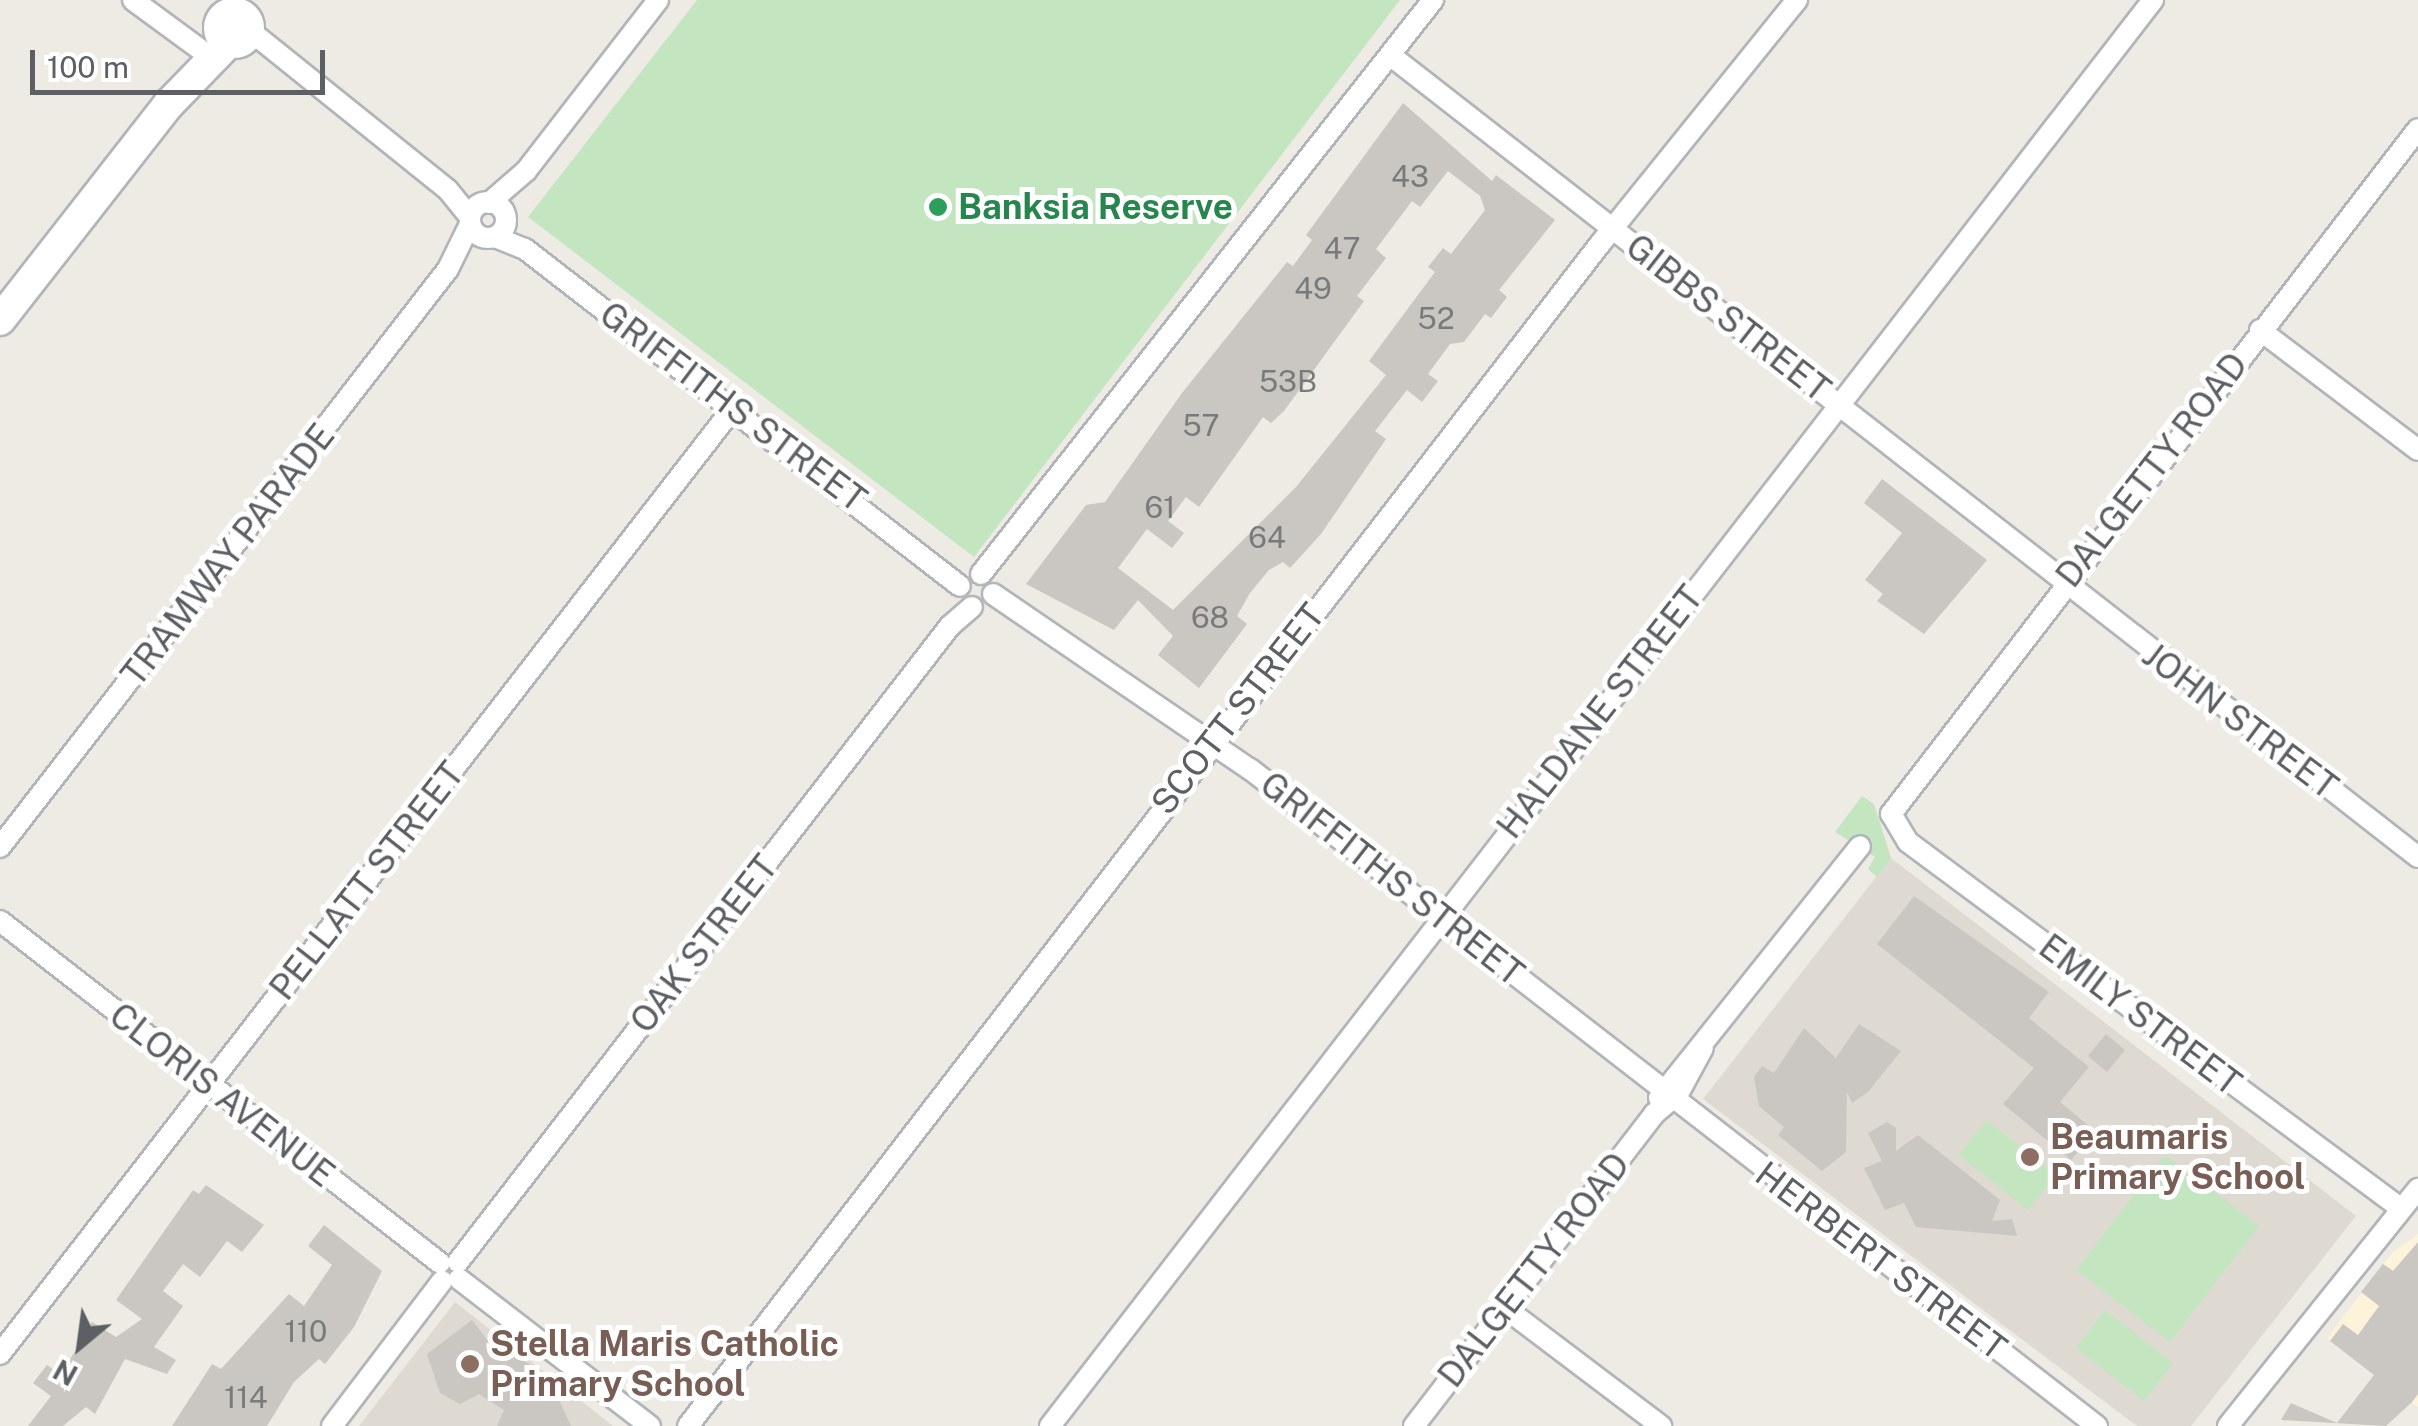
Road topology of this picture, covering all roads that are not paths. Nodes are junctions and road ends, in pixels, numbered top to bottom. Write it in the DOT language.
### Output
graph roads {
  1 [pos="133,0"];
  2 [pos="658,0"];
  3 [pos="1433,0"];
  4 [pos="1797,0"];
  5 [pos="2153,0"];
  6 [pos="228,34"];
  7 [pos="1390,55"];
  8 [pos="2418,129"];
  9 [pos="526,171"];
  10 [pos="477,212"];
  11 [pos="498,230"];
  12 [pos="1615,230"];
  13 [pos="448,269"];
  14 [pos="4,307"];
  15 [pos="2260,330"];
  16 [pos="1837,402"];
  17 [pos="734,407"];
  18 [pos="2418,450"];
  19 [pos="2064,583"];
  20 [pos="976,590"];
  21 [pos="1212,744"];
  22 [pos="1891,814"];
  23 [pos="1860,846"];
  24 [pos="2,848"];
  25 [pos="2418,856"];
  26 [pos="1442,917"];
  27 [pos="1,924"];
  28 [pos="209,1084"];
  29 [pos="1667,1094"];
  30 [pos="2418,1188"];
  31 [pos="2399,1207"];
  32 [pos="450,1271"];
  33 [pos="1505,1308"];
  34 [pos="0,1354"];
  35 [pos="332,1426"];
  36 [pos="650,1426"];
  37 [pos="688,1426"];
  38 [pos="1050,1426"];
  39 [pos="1414,1426"];
  40 [pos="1661,1426"];
  41 [pos="2097,1426"];
  42 [pos="2228,1426"];
  1 -- 6 [label="street"];
  2 -- 9 [label="street, TRAMWAY PARADE"];
  3 -- 7 [label="street, OAK STREET"];
  4 -- 12 [label="street, SCOTT STREET"];
  5 -- 16 [label="street, HALDANE STREET"];
  6 -- 10 [label="street"];
  6 -- 14 [label="street"];
  7 -- 12 [label="street, GIBBS STREET"];
  7 -- 20 [label="street, OAK STREET"];
  8 -- 15 [label="street, DALGETTY ROAD"];
  9 -- 10 [label="street, TRAMWAY PARADE"];
  9 -- 11 [label="street, TRAMWAY PARADE"];
  10 -- 11 [label="street"];
  10 -- 11 [label="street"];
  10 -- 13 [label="street, TRAMWAY PARADE"];
  11 -- 13 [label="street, TRAMWAY PARADE"];
  11 -- 17 [label="street, GRIFFITHS STREET"];
  12 -- 16 [label="street, GIBBS STREET"];
  12 -- 21 [label="street, SCOTT STREET"];
  13 -- 24 [label="street, TRAMWAY PARADE"];
  15 -- 18 [label="street"];
  15 -- 19 [label="street, DALGETTY ROAD"];
  16 -- 19 [label="street, GIBBS STREET"];
  16 -- 26 [label="street, HALDANE STREET"];
  17 -- 20 [label="street, GRIFFITHS STREET"];
  17 -- 28 [label="street, PELLATT STREET"];
  19 -- 22 [label="street, DALGETTY ROAD"];
  19 -- 25 [label="street, JOHN STREET"];
  20 -- 21 [label="street, GRIFFITHS STREET"];
  20 -- 32 [label="street, OAK STREET"];
  21 -- 26 [label="street, GRIFFITHS STREET"];
  21 -- 37 [label="street, SCOTT STREET"];
  22 -- 31 [label="street, EMILY STREET"];
  23 -- 29 [label="street, DALGETTY ROAD"];
  26 -- 29 [label="street, GRIFFITHS STREET"];
  26 -- 38 [label="street, HALDANE STREET"];
  27 -- 28 [label="street, CLORIS AVENUE"];
  28 -- 32 [label="street, CLORIS AVENUE"];
  28 -- 34 [label="street, PELLATT STREET"];
  29 -- 33 [label="street, DALGETTY ROAD"];
  29 -- 41 [label="street, HERBERT STREET"];
  30 -- 31 [label="street"];
  31 -- 42 [label="street"];
  32 -- 35 [label="street, OAK STREET"];
  32 -- 36 [label="street, CLORIS AVENUE"];
  33 -- 39 [label="street, DALGETTY ROAD"];
  33 -- 40 [label="street"];
}
